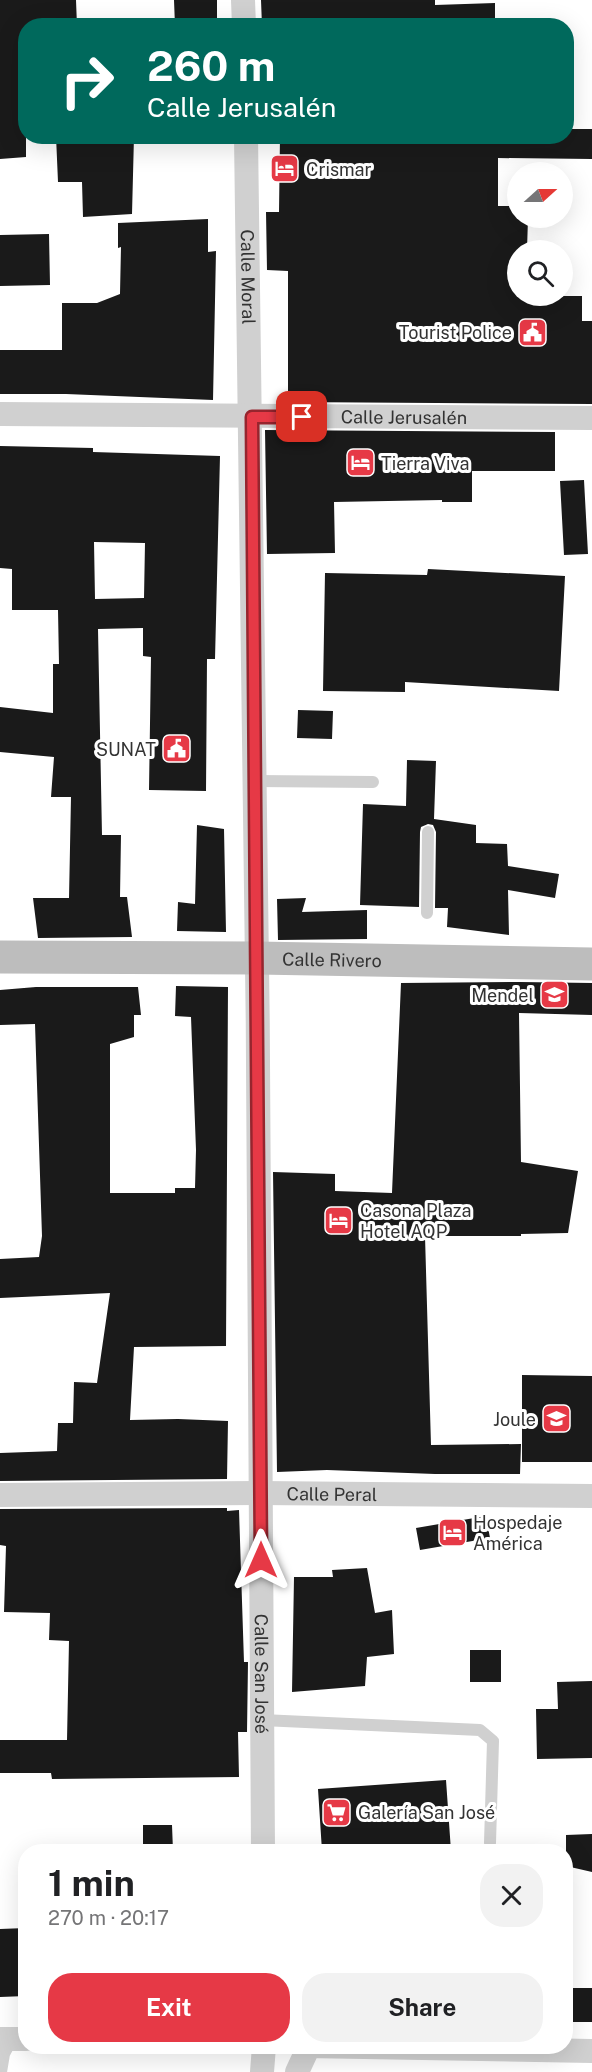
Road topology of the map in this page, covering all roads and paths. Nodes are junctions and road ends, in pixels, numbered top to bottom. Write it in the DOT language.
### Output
graph roads {
  1 [pos="243,0"];
  2 [pos="244,18"];
  3 [pos="246,144"];
  4 [pos="0,414"];
  5 [pos="252,417"];
  6 [pos="592,417"];
  7 [pos="256,782"];
  8 [pos="373,782"];
  9 [pos="428,832"];
  10 [pos="427,912"];
  11 [pos="0,957"];
  12 [pos="257,958"];
  13 [pos="592,964"];
  14 [pos="260,1493"];
  15 [pos="0,1495"];
  16 [pos="592,1496"];
  17 [pos="262,1720"];
  18 [pos="490,1843"];
  19 [pos="263,1844"];
  20 [pos="13,2039"];
  21 [pos="573,2051"];
  22 [pos="592,2051"];
  23 [pos="263,2054"];
  24 [pos="304,2054"];
  25 [pos="1,2072"];
  26 [pos="262,2072"];
  27 [pos="297,2072"];
  1 -- 2 [label="street"];
  3 -- 5 [label="street, Calle Moral"];
  4 -- 5 [label="street, Calle Jerusalén"];
  5 -- 6 [label="street, Calle Jerusalén"];
  5 -- 7 [label="street, Calle San José"];
  7 -- 8 [label="lane"];
  7 -- 12 [label="street, Calle San José"];
  9 -- 10 [label="lane"];
  11 -- 12 [label="street, Calle Rivero"];
  12 -- 13 [label="street, Calle Rivero"];
  12 -- 14 [label="street, Calle San José"];
  14 -- 15 [label="street, Calle Peral"];
  14 -- 16 [label="street, Calle Peral"];
  14 -- 17 [label="street, Calle San José"];
  17 -- 18 [label="lane"];
  17 -- 19 [label="street, Calle San José"];
  20 -- 25 [label="lane"];
  21 -- 22 [label="street"];
  23 -- 26 [label="street"];
  24 -- 27 [label="street"];
}
